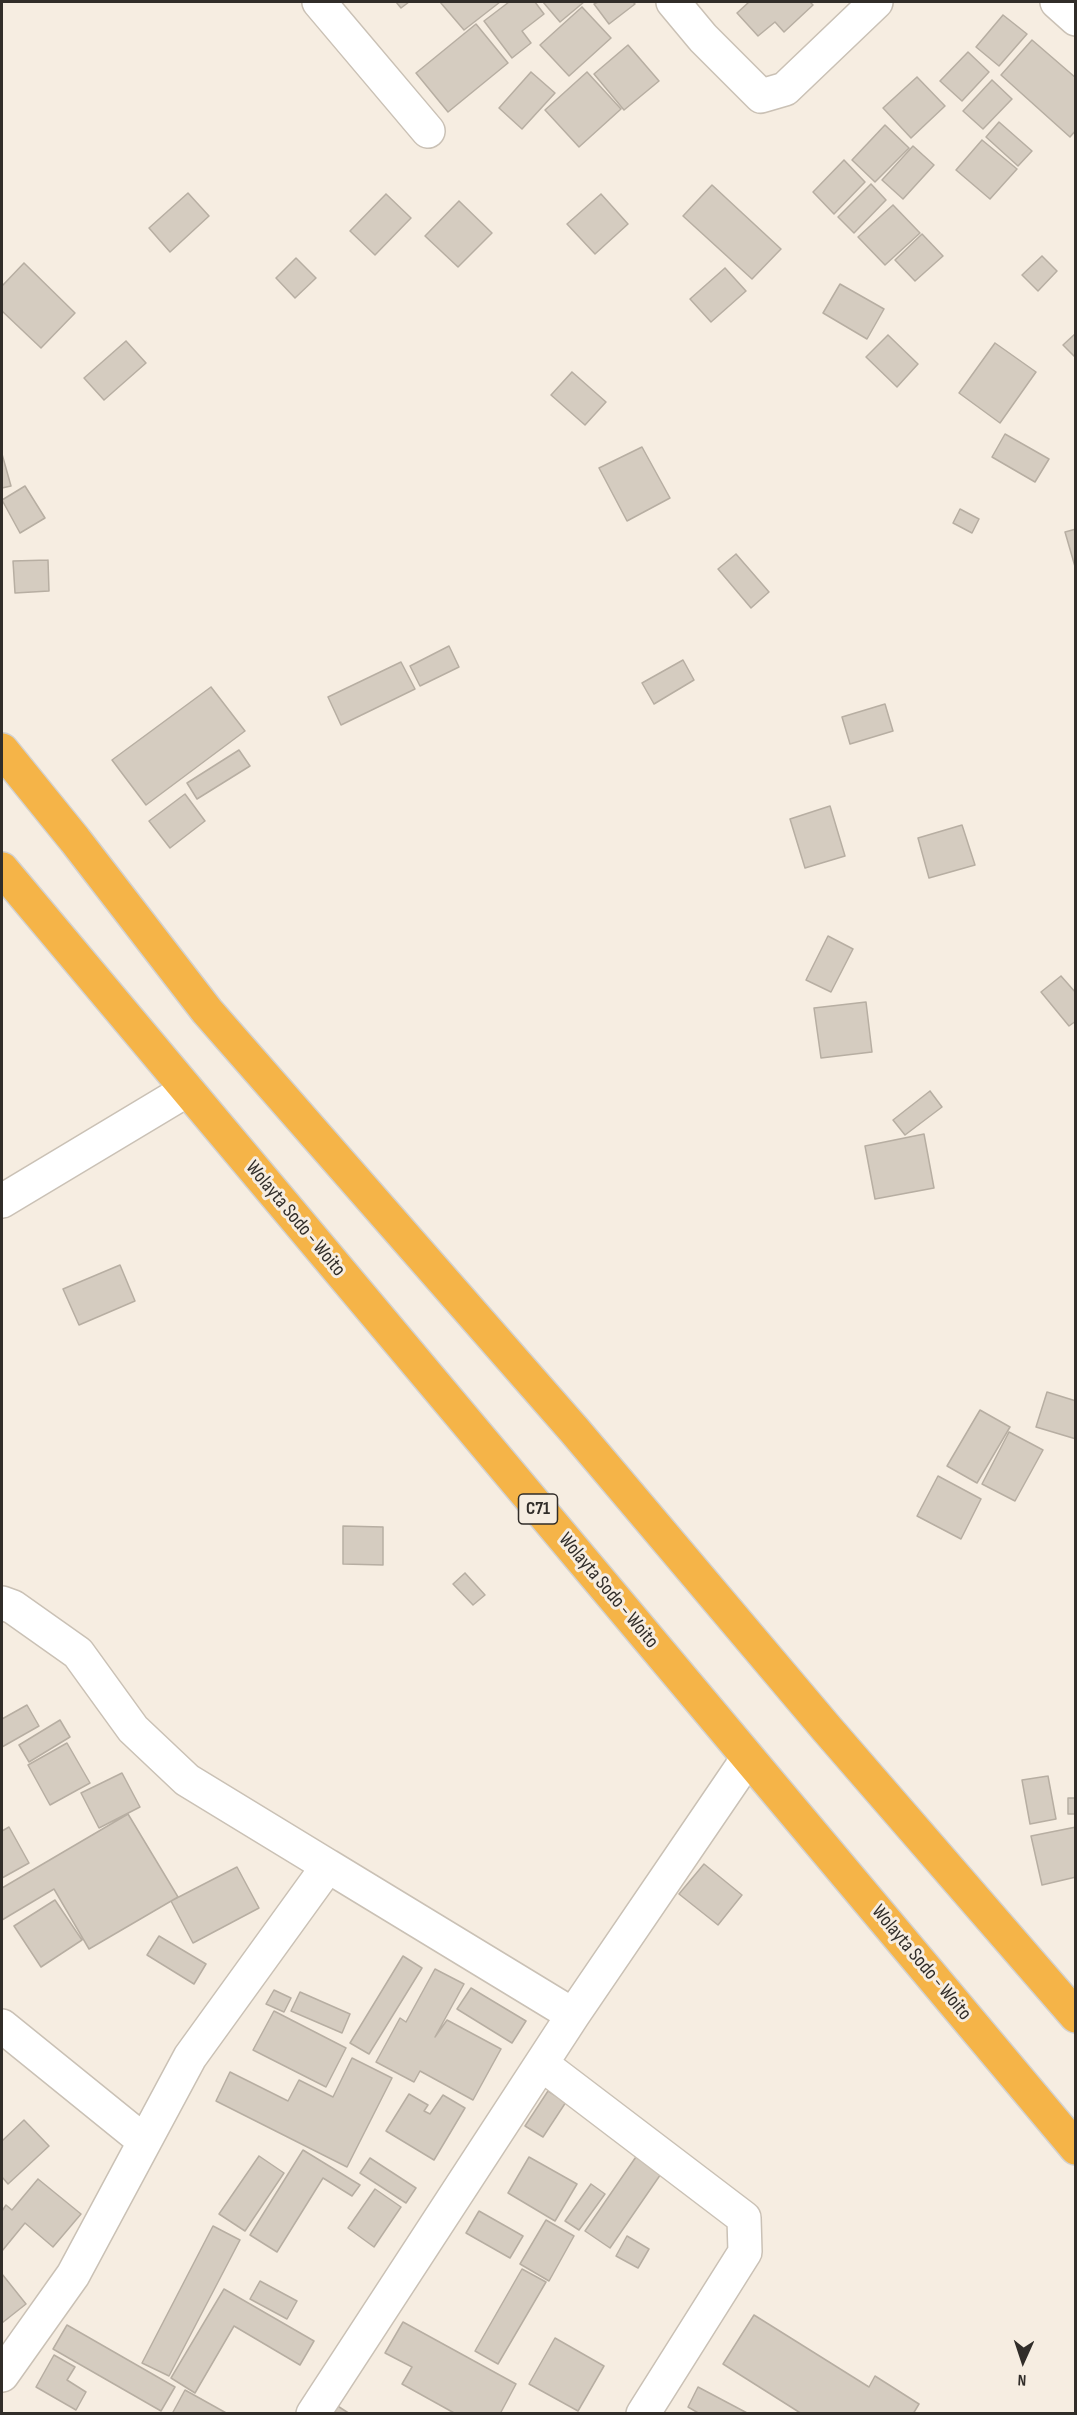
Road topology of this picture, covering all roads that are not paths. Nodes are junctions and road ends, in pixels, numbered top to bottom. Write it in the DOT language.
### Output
graph roads {
  1 [pos="319,2"];
  2 [pos="673,2"];
  3 [pos="876,2"];
  4 [pos="1058,2"];
  5 [pos="1076,19"];
  6 [pos="428,131"];
  7 [pos="2,750"];
  8 [pos="2,869"];
  9 [pos="187,1090"];
  10 [pos="2,1201"];
  11 [pos="2,1603"];
  12 [pos="748,1758"];
  13 [pos="328,1866"];
  14 [pos="573,2015"];
  15 [pos="1076,2016"];
  16 [pos="2,2026"];
  17 [pos="543,2065"];
  18 [pos="144,2141"];
  19 [pos="1076,2148"];
  20 [pos="2,2375"];
  21 [pos="313,2414"];
  22 [pos="643,2414"];
  1 -- 6 [label="street"];
  2 -- 3 [label="street"];
  4 -- 5 [label="street"];
  7 -- 15 [label="highway"];
  8 -- 9 [label="highway, Wolayta Sodo - Woito / C71"];
  9 -- 10 [label="street"];
  9 -- 12 [label="highway, Wolayta Sodo - Woito / C71"];
  11 -- 13 [label="street"];
  12 -- 14 [label="street"];
  12 -- 19 [label="highway, Wolayta Sodo - Woito / C71"];
  13 -- 14 [label="street"];
  13 -- 18 [label="street"];
  14 -- 17 [label="street"];
  16 -- 18 [label="street"];
  17 -- 21 [label="street"];
  17 -- 22 [label="street"];
  18 -- 20 [label="street"];
}
